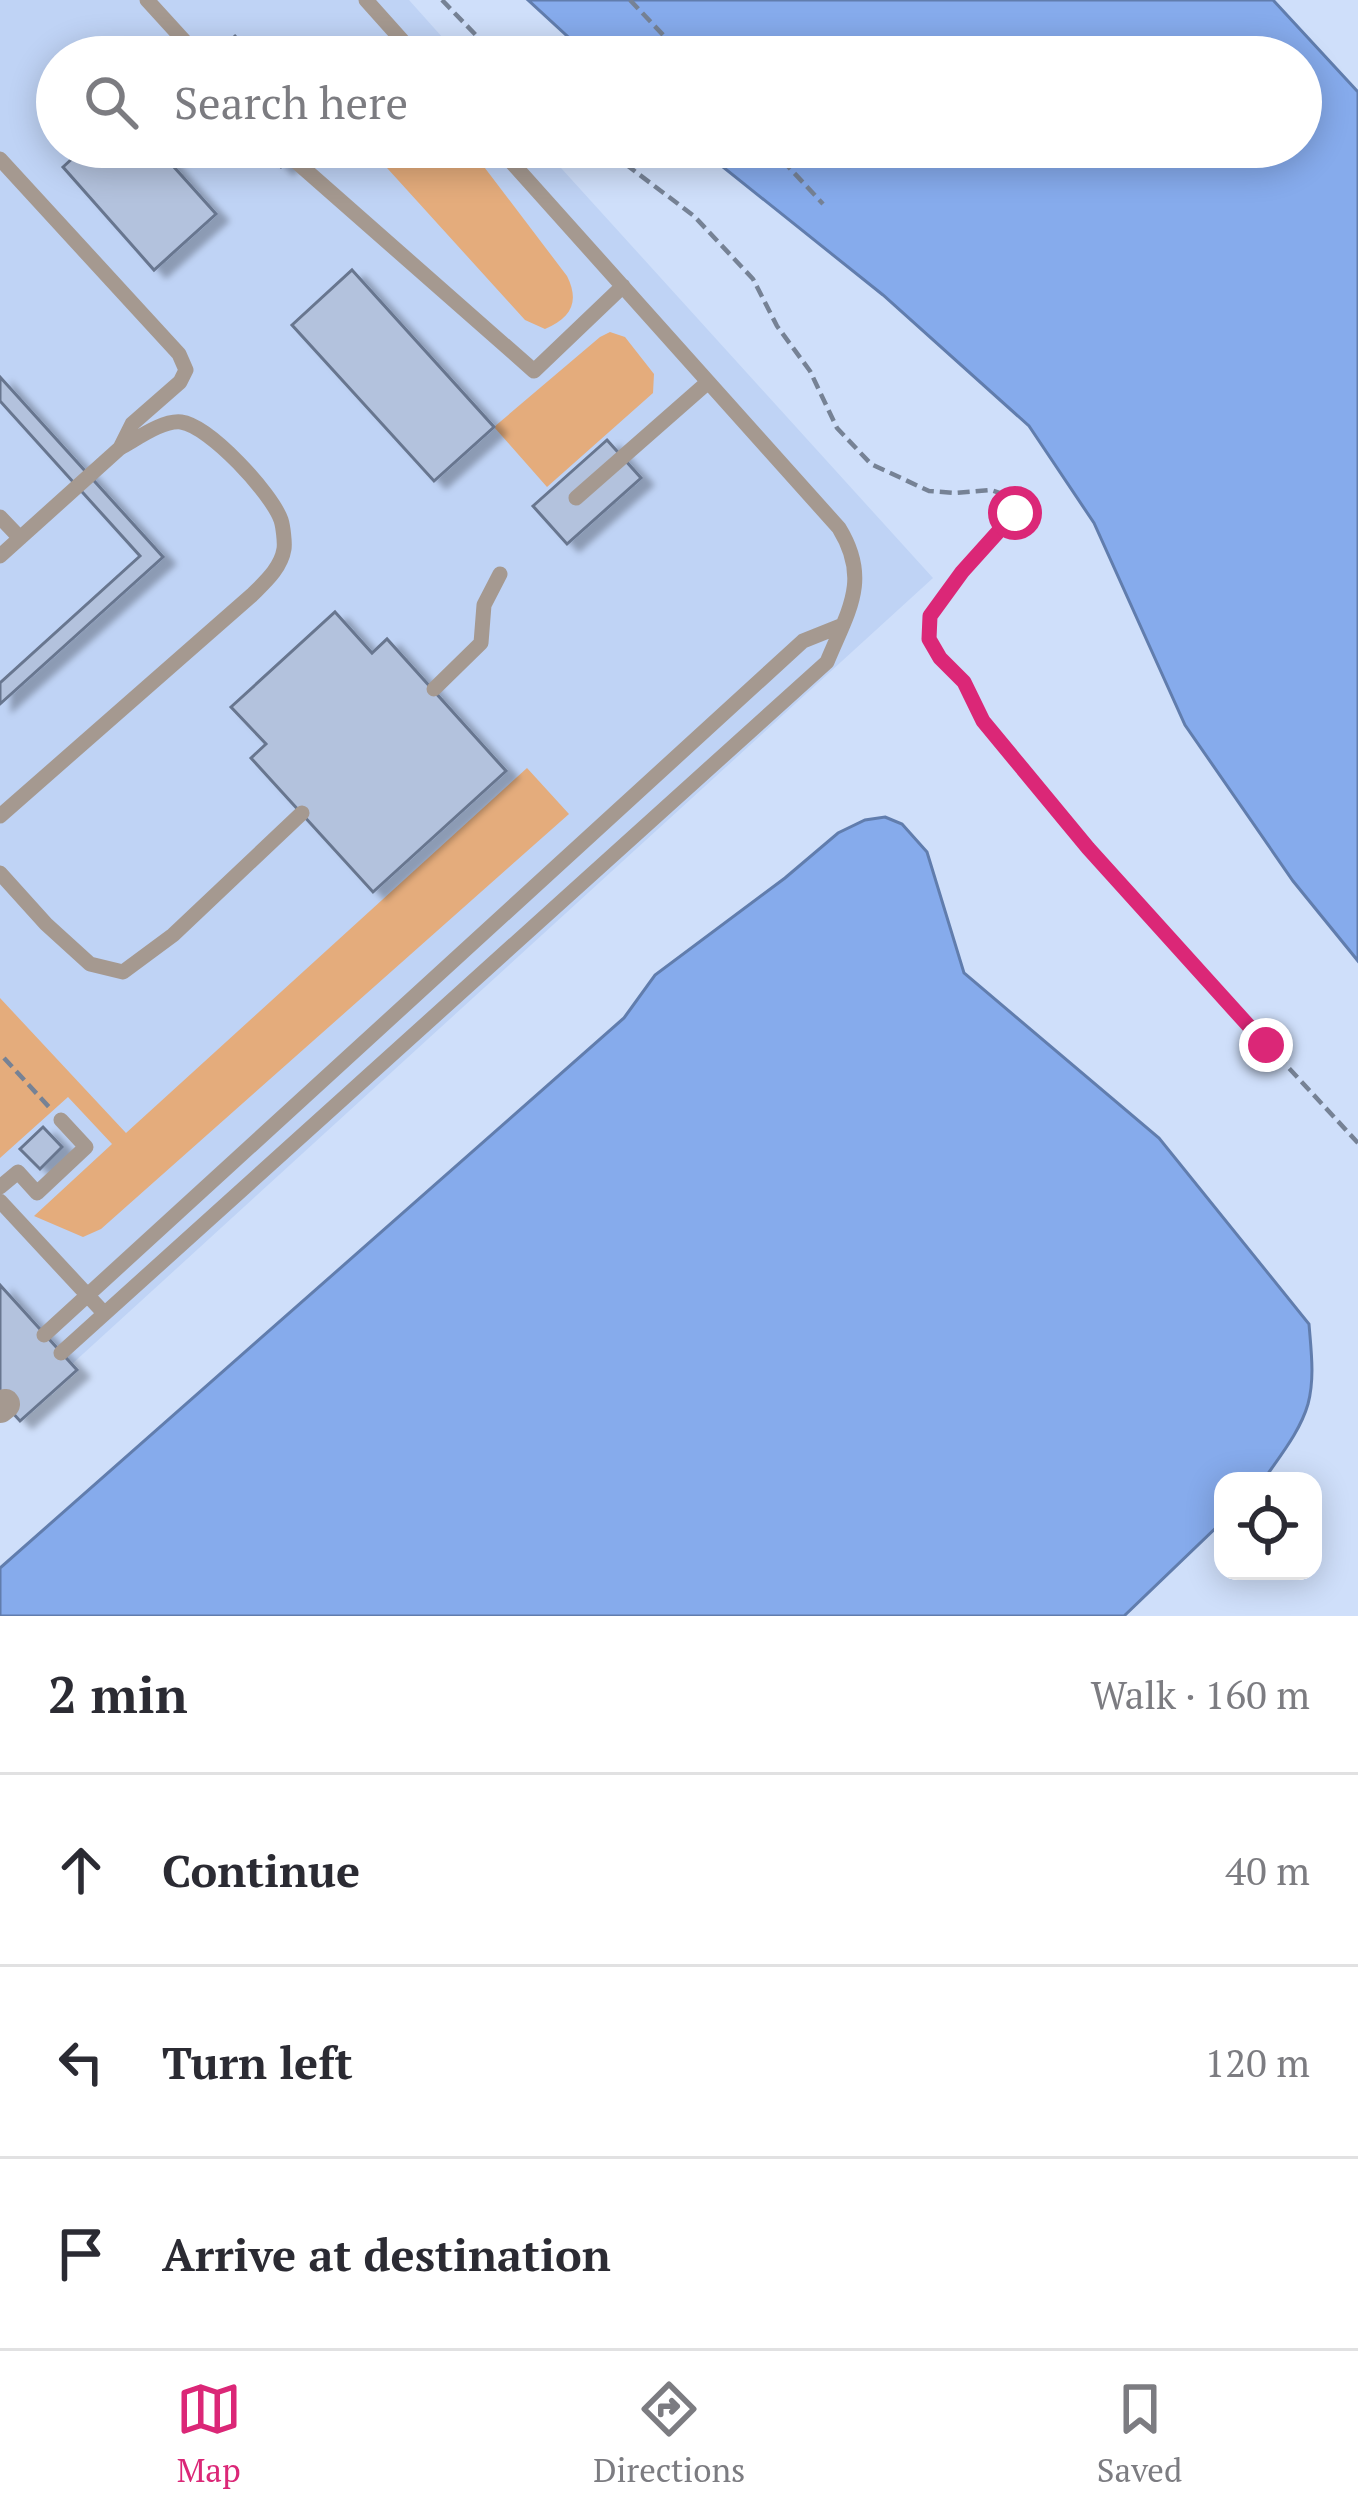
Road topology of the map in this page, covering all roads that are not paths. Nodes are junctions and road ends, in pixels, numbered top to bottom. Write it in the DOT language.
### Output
graph roads {
  1 [pos="147,0"];
  2 [pos="366,0"];
  3 [pos="180,36"];
  4 [pos="398,36"];
  5 [pos="0,159"];
  6 [pos="303,168"];
  7 [pos="517,168"];
  8 [pos="622,286"];
  9 [pos="707,383"];
  10 [pos="120,448"];
  11 [pos="575,498"];
  12 [pos="0,517"];
  13 [pos="20,538"];
  14 [pos="0,556"];
  15 [pos="500,574"];
  16 [pos="842,625"];
  17 [pos="434,689"];
  18 [pos="302,813"];
  19 [pos="0,816"];
  20 [pos="0,873"];
  21 [pos="61,1120"];
  22 [pos="0,1187"];
  23 [pos="0,1203"];
  24 [pos="88,1296"];
  25 [pos="104,1313"];
  26 [pos="44,1335"];
  27 [pos="61,1353"];
  1 -- 3 [label="lane"];
  2 -- 4 [label="lane"];
  5 -- 10 [label="lane"];
  6 -- 8 [label="lane"];
  7 -- 8 [label="lane"];
  8 -- 9 [label="lane"];
  9 -- 11 [label="lane"];
  9 -- 16 [label="lane"];
  10 -- 13 [label="lane"];
  10 -- 19 [label="lane"];
  12 -- 13 [label="lane"];
  13 -- 14 [label="lane"];
  15 -- 17 [label="lane"];
  16 -- 24 [label="lane"];
  16 -- 25 [label="lane"];
  18 -- 20 [label="lane"];
  21 -- 22 [label="lane"];
  23 -- 24 [label="lane"];
  24 -- 25 [label="lane"];
  24 -- 26 [label="lane"];
  25 -- 27 [label="lane"];
}
